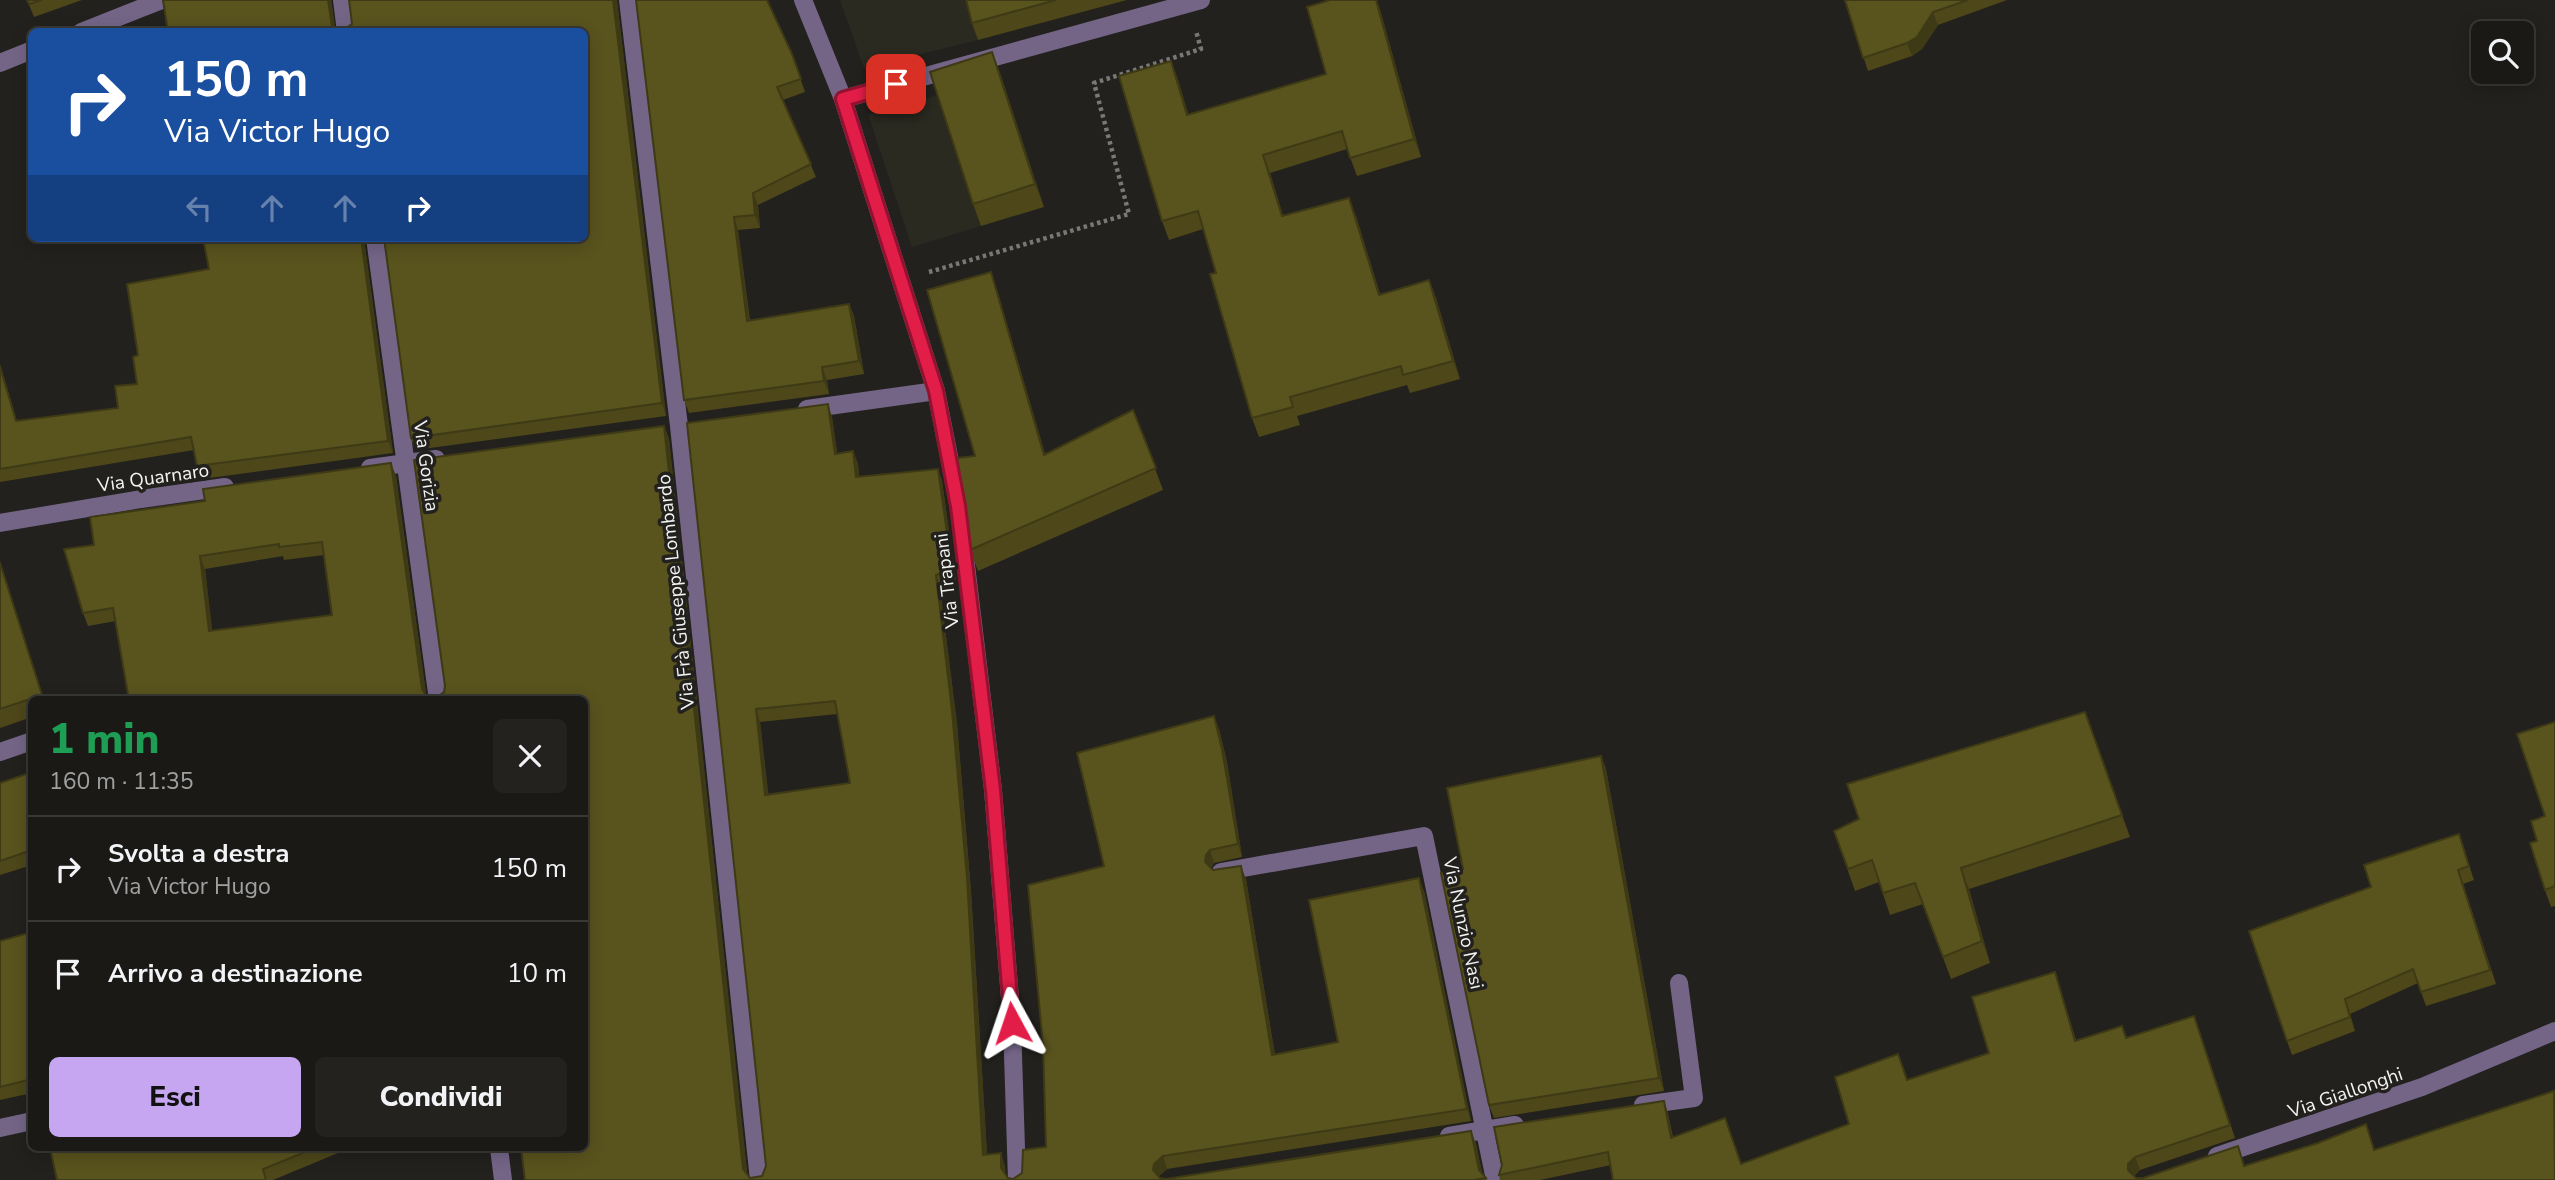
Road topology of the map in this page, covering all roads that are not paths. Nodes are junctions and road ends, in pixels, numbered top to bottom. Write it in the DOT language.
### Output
graph roads {
  1 [pos="162,0"];
  2 [pos="342,0"];
  3 [pos="628,0"];
  4 [pos="803,0"];
  5 [pos="1195,1"];
  6 [pos="90,28"];
  7 [pos="346,28"];
  8 [pos="28,52"];
  9 [pos="0,63"];
  10 [pos="843,99"];
  11 [pos="376,242"];
  12 [pos="936,391"];
  13 [pos="787,411"];
  14 [pos="447,457"];
  15 [pos="406,463"];
  16 [pos="353,470"];
  17 [pos="247,484"];
  18 [pos="0,523"];
  19 [pos="437,696"];
  20 [pos="28,742"];
  21 [pos="0,752"];
  22 [pos="1221,872"];
  23 [pos="1679,983"];
  24 [pos="2555,1031"];
  25 [pos="1632,1107"];
  26 [pos="28,1122"];
  27 [pos="1538,1122"];
  28 [pos="0,1128"];
  29 [pos="1484,1130"];
  30 [pos="1431,1139"];
  31 [pos="499,1151"];
  32 [pos="2196,1163"];
  33 [pos="503,1180"];
  34 [pos="759,1180"];
  35 [pos="1017,1180"];
  36 [pos="1494,1180"];
  1 -- 6 [label="street"];
  2 -- 7 [label="street"];
  3 -- 34 [label="street, Via Frà Giuseppe Lombardo"];
  4 -- 10 [label="street, Via Trapani"];
  5 -- 10 [label="street"];
  8 -- 9 [label="street"];
  10 -- 12 [label="street, Via Trapani"];
  11 -- 15 [label="street, Via Gorizia"];
  12 -- 13 [label="street"];
  12 -- 35 [label="street, Via Trapani"];
  14 -- 15 [label="street"];
  15 -- 16 [label="street"];
  15 -- 19 [label="street, Via Gorizia"];
  17 -- 18 [label="street, Via Quarnaro"];
  20 -- 21 [label="street"];
  22 -- 29 [label="street, Via Nunzio Nasi"];
  23 -- 25 [label="street"];
  24 -- 32 [label="street, Via Giallonghi"];
  26 -- 28 [label="street"];
  27 -- 29 [label="street"];
  29 -- 30 [label="street"];
  29 -- 36 [label="street, Via Nunzio Nasi"];
  31 -- 33 [label="street"];
}
